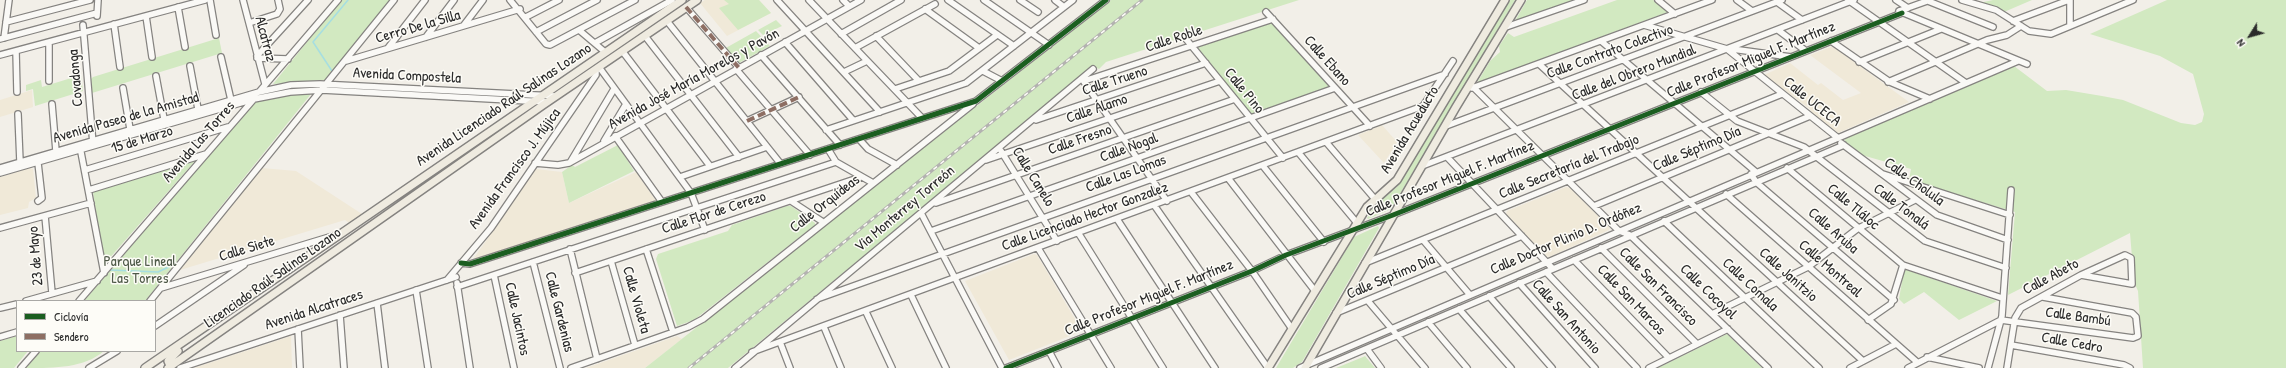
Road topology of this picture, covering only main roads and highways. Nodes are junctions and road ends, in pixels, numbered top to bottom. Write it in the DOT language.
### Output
graph roads {
  1 [pos="682,0"];
  2 [pos="697,0"];
  3 [pos="1504,0"];
  4 [pos="1521,0"];
  5 [pos="395,210"];
  6 [pos="342,233"];
  7 [pos="353,240"];
  8 [pos="198,333"];
  9 [pos="1304,367"];
  10 [pos="145,368"];
  11 [pos="170,368"];
  12 [pos="1268,368"];
  1 -- 6 [label="main road, Avenida Licenciado Raúl Salinas Lozano"];
  2 -- 5 [label="main road, Avenida Licenciado Raúl Salinas Lozano"];
  3 -- 12 [label="main road, Avenida Acueducto"];
  4 -- 9 [label="main road, Avenida Acueducto"];
  5 -- 7 [label="main road, Licenciado Raúl Salinas Lozano"];
  6 -- 7 [label="main road"];
  6 -- 8 [label="main road, Licenciado Raúl Salinas Lozano"];
  7 -- 11 [label="main road, Licenciado Raúl Salinas Lozano"];
  8 -- 10 [label="main road, Licenciado Raúl Salinas Lozano"];
  8 -- 11 [label="main road"];
}
